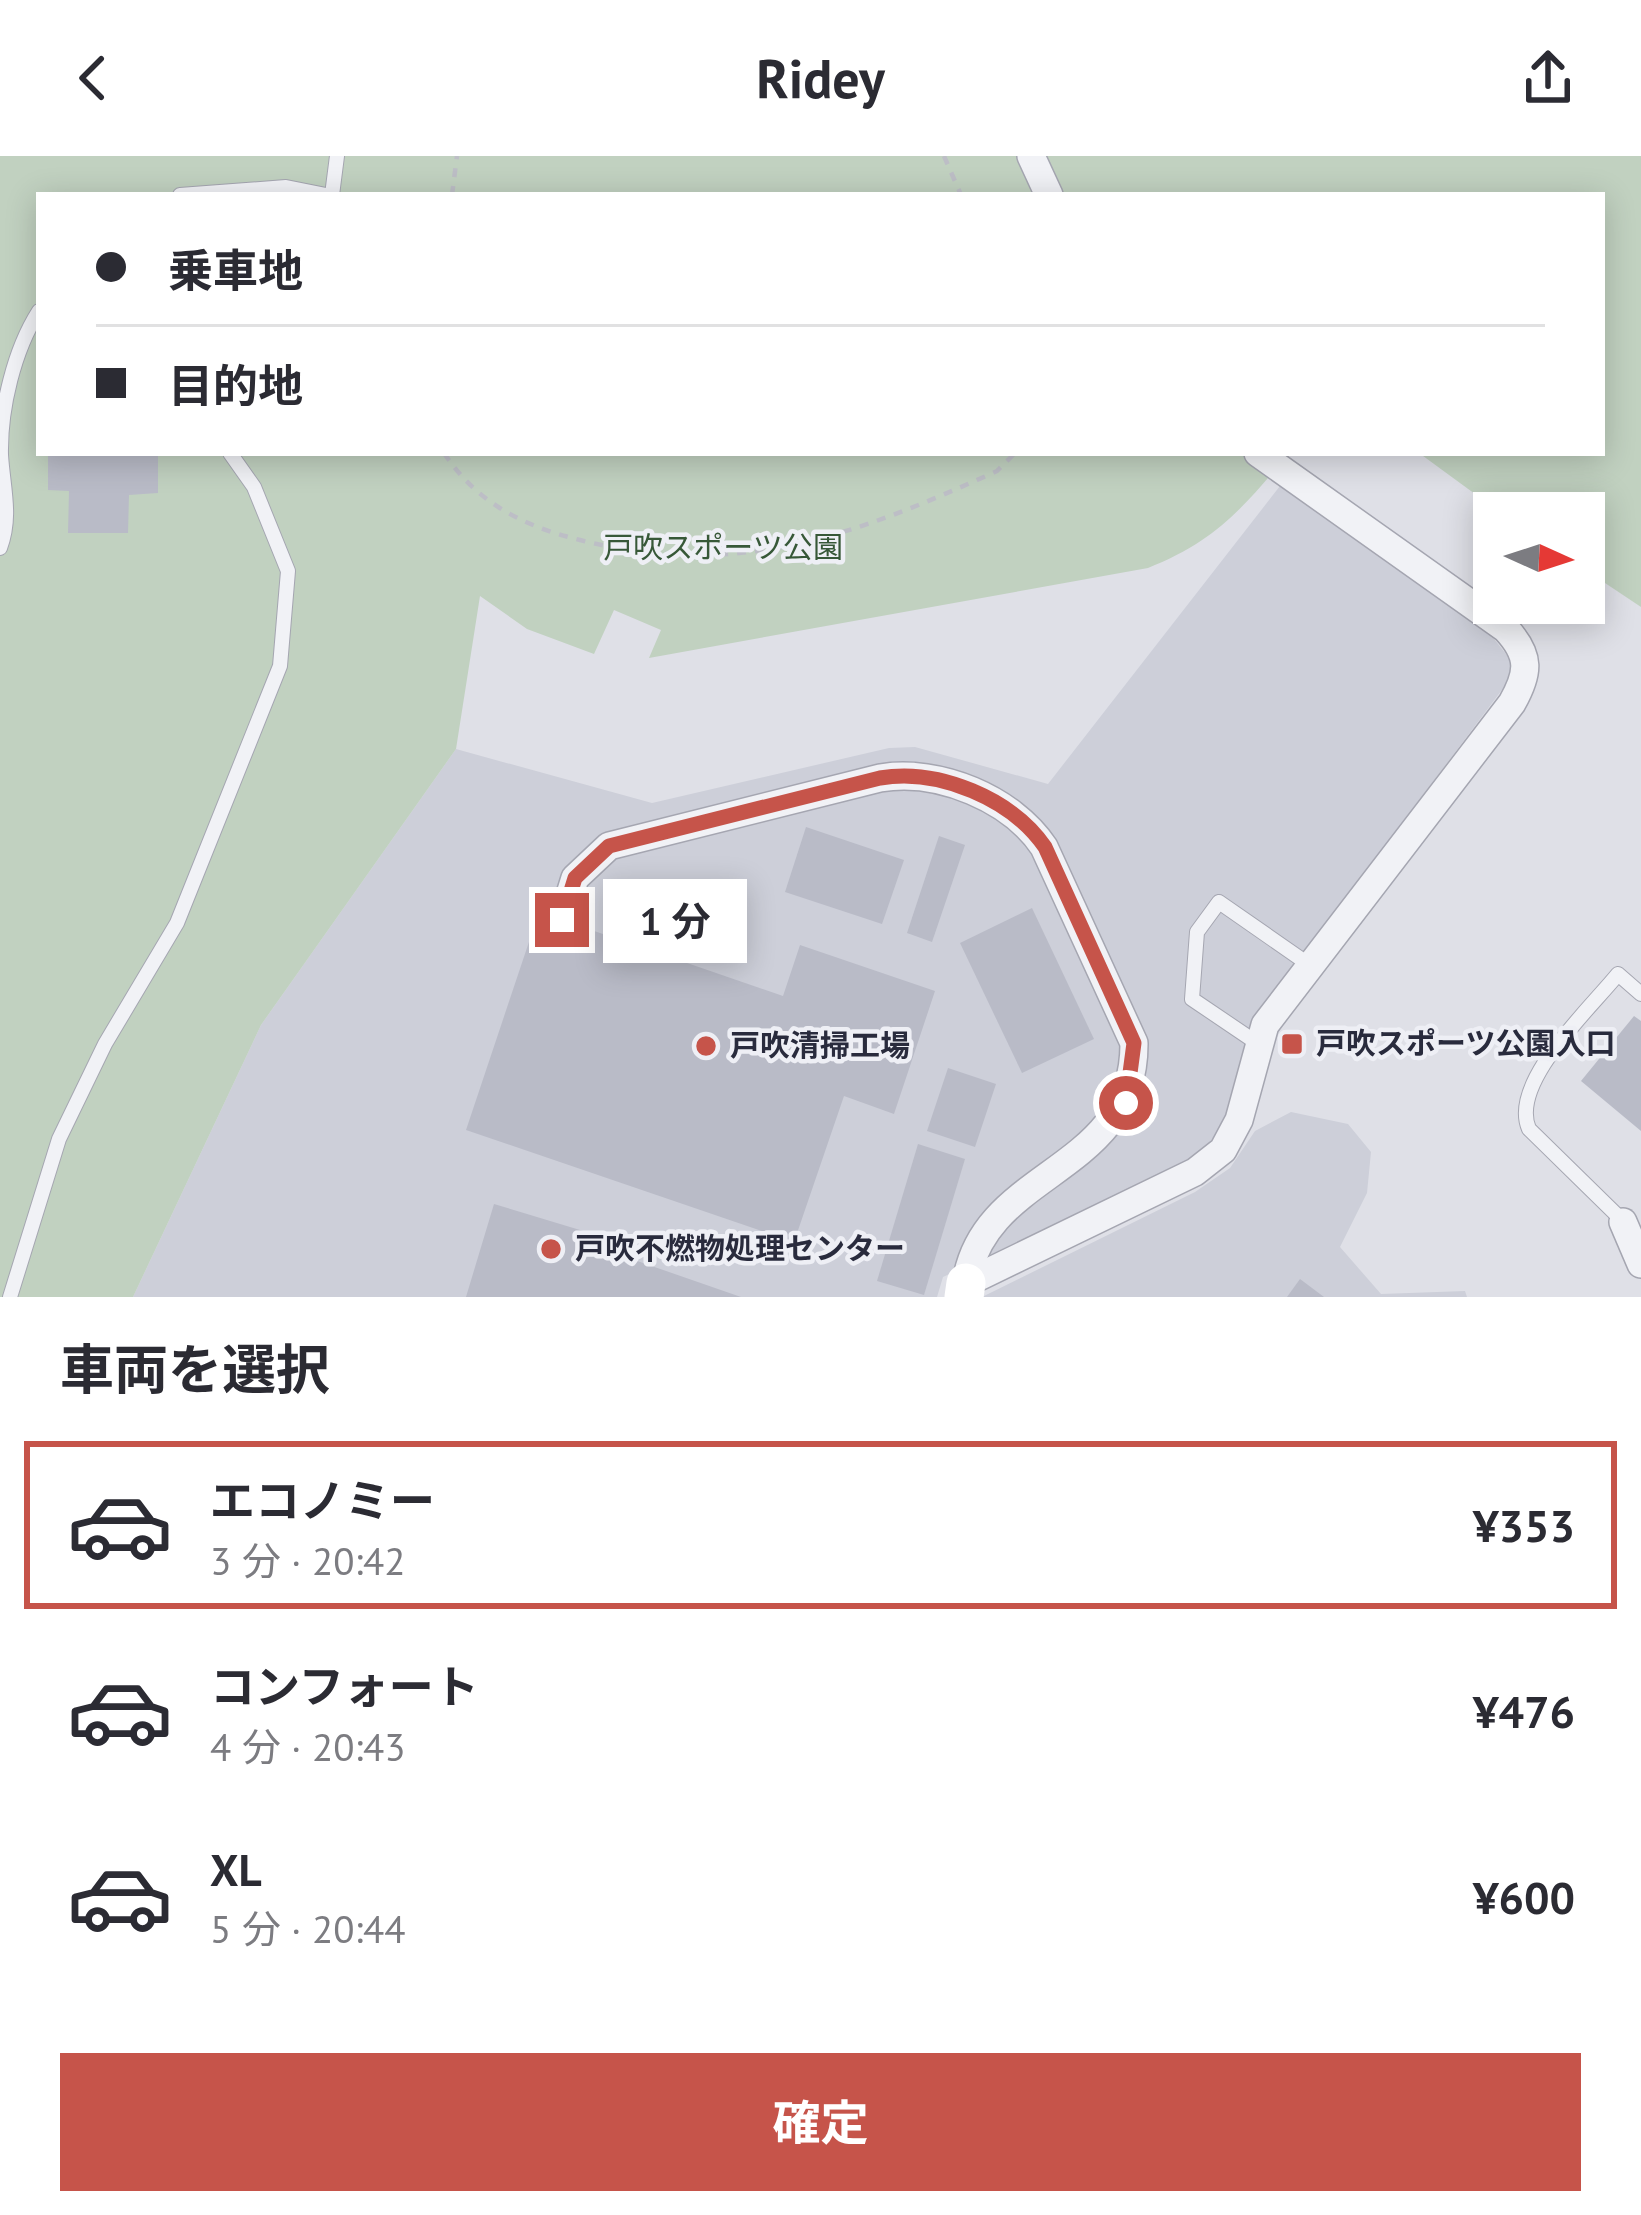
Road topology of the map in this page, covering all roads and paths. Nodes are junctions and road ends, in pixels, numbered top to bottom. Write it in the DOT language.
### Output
graph roads {
  1 [pos="337,156"];
  2 [pos="457,156"];
  3 [pos="944,156"];
  4 [pos="1031,156"];
  5 [pos="220,192"];
  6 [pos="313,192"];
  7 [pos="330,192"];
  8 [pos="452,192"];
  9 [pos="960,192"];
  10 [pos="1048,192"];
  11 [pos="36,318"];
  12 [pos="0,454"];
  13 [pos="235,456"];
  14 [pos="447,456"];
  15 [pos="1012,456"];
  16 [pos="1262,456"];
  17 [pos="0,548"];
  18 [pos="308,566"];
  19 [pos="288,571"];
  20 [pos="562,920"];
  21 [pos="1311,966"];
  22 [pos="1641,994"];
  23 [pos="1260,1046"];
  24 [pos="1632,1228"];
  25 [pos="1641,1264"];
  26 [pos="965,1290"];
  27 [pos="10,1297"];
  1 -- 7 [label="lane"];
  2 -- 8 [label="path"];
  3 -- 9 [label="path"];
  4 -- 10 [label="street"];
  5 -- 6 [label="lane"];
  11 -- 12 [label="lane"];
  12 -- 17 [label="lane"];
  13 -- 19 [label="lane"];
  14 -- 15 [label="path"];
  16 -- 21 [label="street"];
  18 -- 19 [label="lane"];
  19 -- 27 [label="lane"];
  20 -- 26 [label="street"];
  21 -- 23 [label="street"];
  21 -- 23 [label="lane"];
  22 -- 24 [label="lane"];
  23 -- 26 [label="street"];
  24 -- 25 [label="street"];
}
